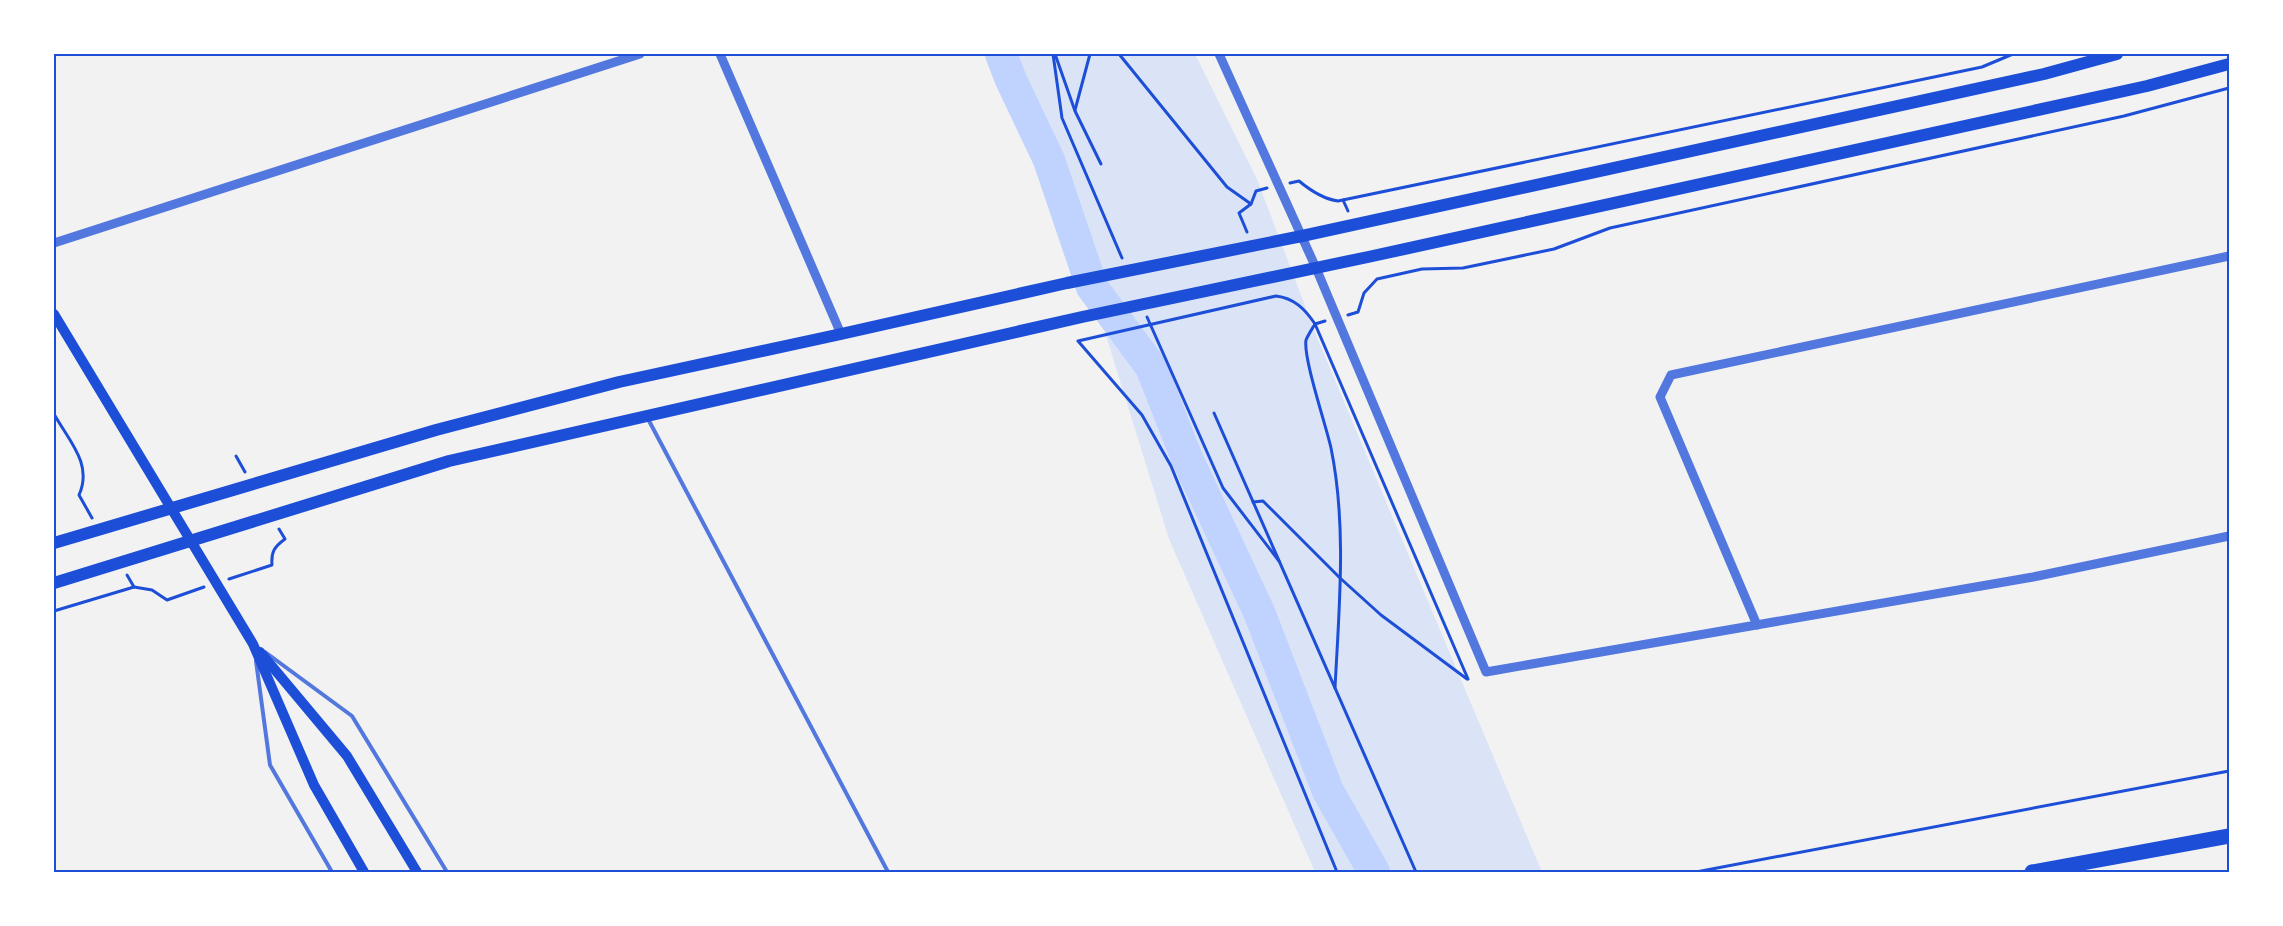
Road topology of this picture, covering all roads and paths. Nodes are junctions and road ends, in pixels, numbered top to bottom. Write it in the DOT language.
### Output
graph roads {
  1 [pos="640,54"];
  2 [pos="720,54"];
  3 [pos="1055,54"];
  4 [pos="1090,54"];
  5 [pos="1119,54"];
  6 [pos="1219,54"];
  7 [pos="2013,54"];
  8 [pos="2117,54"];
  9 [pos="2229,64"];
  10 [pos="2229,88"];
  11 [pos="1075,111"];
  12 [pos="1101,164"];
  13 [pos="1299,181"];
  14 [pos="1256,191"];
  15 [pos="1251,204"];
  16 [pos="1239,214"];
  17 [pos="1302,236"];
  18 [pos="54,243"];
  19 [pos="2229,256"];
  20 [pos="1316,268"];
  21 [pos="1358,312"];
  22 [pos="54,314"];
  23 [pos="1315,324"];
  24 [pos="841,334"];
  25 [pos="1214,413"];
  26 [pos="54,414"];
  27 [pos="646,416"];
  28 [pos="79,495"];
  29 [pos="1253,502"];
  30 [pos="173,509"];
  31 [pos="2229,536"];
  32 [pos="285,539"];
  33 [pos="192,542"];
  34 [pos="54,543"];
  35 [pos="272,566"];
  36 [pos="1340,578"];
  37 [pos="54,584"];
  38 [pos="167,600"];
  39 [pos="54,611"];
  40 [pos="1757,625"];
  41 [pos="253,644"];
  42 [pos="1335,688"];
  43 [pos="2229,771"];
  44 [pos="2229,836"];
  45 [pos="332,872"];
  46 [pos="364,872"];
  47 [pos="418,872"];
  48 [pos="447,872"];
  49 [pos="888,872"];
  50 [pos="1337,872"];
  51 [pos="1416,872"];
  52 [pos="1696,872"];
  53 [pos="2032,872"];
  1 -- 18 [label="street"];
  2 -- 24 [label="street"];
  3 -- 11 [label="path"];
  4 -- 11 [label="path"];
  5 -- 15 [label="path"];
  6 -- 17 [label="street"];
  7 -- 13 [label="path"];
  8 -- 17 [label="main road"];
  9 -- 20 [label="main road"];
  10 -- 21 [label="path"];
  11 -- 12 [label="path"];
  14 -- 15 [label="path"];
  15 -- 16 [label="path"];
  17 -- 20 [label="street"];
  17 -- 24 [label="main road"];
  19 -- 40 [label="street"];
  20 -- 27 [label="main road"];
  20 -- 40 [label="street"];
  22 -- 30 [label="main road"];
  23 -- 36 [label="path"];
  23 -- 36 [label="path"];
  23 -- 50 [label="path"];
  24 -- 30 [label="main road"];
  25 -- 29 [label="path"];
  26 -- 28 [label="path"];
  27 -- 33 [label="main road"];
  27 -- 49 [label="lane"];
  29 -- 36 [label="path"];
  29 -- 42 [label="path"];
  30 -- 33 [label="main road"];
  30 -- 34 [label="main road"];
  31 -- 40 [label="street"];
  32 -- 35 [label="path"];
  33 -- 37 [label="main road"];
  33 -- 41 [label="main road"];
  36 -- 42 [label="path"];
  38 -- 39 [label="path"];
  41 -- 45 [label="lane"];
  41 -- 46 [label="main road"];
  41 -- 47 [label="main road"];
  41 -- 48 [label="lane"];
  42 -- 51 [label="path"];
  43 -- 52 [label="path"];
  44 -- 53 [label="highway"];
}
